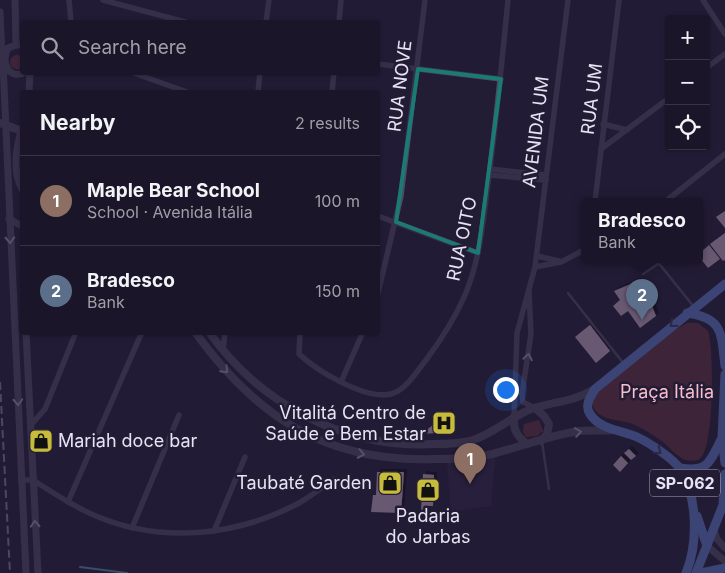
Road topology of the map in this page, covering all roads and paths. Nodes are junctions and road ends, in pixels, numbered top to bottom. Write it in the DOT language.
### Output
graph roads {
  1 [pos="15,0"];
  2 [pos="69,0"];
  3 [pos="103,0"];
  4 [pos="269,0"];
  5 [pos="341,0"];
  6 [pos="426,0"];
  7 [pos="508,0"];
  8 [pos="568,0"];
  9 [pos="619,0"];
  10 [pos="703,0"];
  11 [pos="0,12"];
  12 [pos="71,20"];
  13 [pos="178,20"];
  14 [pos="266,20"];
  15 [pos="339,20"];
  16 [pos="725,34"];
  17 [pos="19,45"];
  18 [pos="725,54"];
  19 [pos="2,62"];
  20 [pos="380,64"];
  21 [pos="710,65"];
  22 [pos="418,69"];
  23 [pos="20,75"];
  24 [pos="30,75"];
  25 [pos="139,75"];
  26 [pos="260,75"];
  27 [pos="334,75"];
  28 [pos="501,79"];
  29 [pos="30,90"];
  30 [pos="181,90"];
  31 [pos="258,90"];
  32 [pos="332,90"];
  33 [pos="665,101"];
  34 [pos="0,123"];
  35 [pos="603,124"];
  36 [pos="20,129"];
  37 [pos="627,130"];
  38 [pos="20,136"];
  39 [pos="601,149"];
  40 [pos="725,154"];
  41 [pos="490,172"];
  42 [pos="546,177"];
  43 [pos="20,184"];
  44 [pos="596,198"];
  45 [pos="670,198"];
  46 [pos="380,217"];
  47 [pos="9,219"];
  48 [pos="396,222"];
  49 [pos="20,225"];
  50 [pos="581,252"];
  51 [pos="478,253"];
  52 [pos="537,256"];
  53 [pos="561,262"];
  54 [pos="535,267"];
  55 [pos="643,274"];
  56 [pos="725,284"];
  57 [pos="380,285"];
  58 [pos="529,290"];
  59 [pos="568,293"];
  60 [pos="691,310"];
  61 [pos="26,335"];
  62 [pos="75,335"];
  63 [pos="141,335"];
  64 [pos="196,335"];
  65 [pos="211,335"];
  66 [pos="225,335"];
  67 [pos="300,335"];
  68 [pos="362,335"];
  69 [pos="223,352"];
  70 [pos="624,365"];
  71 [pos="725,366"];
  72 [pos="725,374"];
  73 [pos="341,382"];
  74 [pos="595,389"];
  75 [pos="534,408"];
  76 [pos="179,415"];
  77 [pos="514,417"];
  78 [pos="30,426"];
  79 [pos="615,430"];
  80 [pos="722,438"];
  81 [pos="542,441"];
  82 [pos="527,444"];
  83 [pos="245,456"];
  84 [pos="725,463"];
  85 [pos="680,468"];
  86 [pos="725,474"];
  87 [pos="334,479"];
  88 [pos="21,480"];
  89 [pos="33,480"];
  90 [pos="549,490"];
  91 [pos="691,499"];
  92 [pos="68,502"];
  93 [pos="722,519"];
  94 [pos="132,528"];
  95 [pos="714,530"];
  96 [pos="214,531"];
  97 [pos="707,546"];
  98 [pos="725,548"];
  99 [pos="725,561"];
  100 [pos="725,568"];
  101 [pos="26,573"];
  102 [pos="38,573"];
  103 [pos="686,573"];
  104 [pos="696,573"];
  105 [pos="701,573"];
  1 -- 17 [label="street"];
  2 -- 12 [label="street"];
  3 -- 13 [label="street"];
  4 -- 14 [label="street"];
  5 -- 15 [label="street"];
  6 -- 22 [label="street, RUA NOVE"];
  7 -- 28 [label="street, RUA OITO"];
  8 -- 42 [label="street, AVENIDA UM"];
  9 -- 35 [label="street, RUA UM"];
  10 -- 16 [label="street"];
  11 -- 19 [label="street"];
  17 -- 19 [label="street"];
  18 -- 21 [label="street"];
  19 -- 23 [label="street"];
  19 -- 47 [label="street"];
  20 -- 22 [label="street"];
  22 -- 28 [label="street"];
  22 -- 48 [label="street, RUA NOVE"];
  24 -- 29 [label="street"];
  25 -- 30 [label="street"];
  26 -- 31 [label="street"];
  27 -- 32 [label="street"];
  28 -- 41 [label="street, RUA OITO"];
  33 -- 37 [label="street"];
  34 -- 36 [label="main road"];
  35 -- 37 [label="street"];
  35 -- 39 [label="street, RUA UM"];
  37 -- 39 [label="street"];
  38 -- 43 [label="street"];
  39 -- 44 [label="street, RUA UM"];
  40 -- 45 [label="street"];
  41 -- 42 [label="street"];
  41 -- 51 [label="street, RUA OITO"];
  42 -- 52 [label="street, AVENIDA UM"];
  46 -- 48 [label="street"];
  47 -- 49 [label="street"];
  47 -- 88 [label="street, one-way"];
  48 -- 51 [label="street"];
  48 -- 57 [label="street, RUA NOVE"];
  50 -- 53 [label="street"];
  51 -- 73 [label="street, RUA OITO"];
  52 -- 53 [label="street"];
  52 -- 54 [label="street, AVENIDA UM"];
  53 -- 54 [label="street"];
  54 -- 58 [label="street, AVENIDA UM"];
  55 -- 60 [label="lane"];
  56 -- 60 [label="main road"];
  75 -- 58 [label="street, one-way"];
  58 -- 77 [label="street, AVENIDA UM"];
  59 -- 70 [label="lane"];
  60 -- 70 [label="main road, one-way"];
  60 -- 71 [label="main road"];
  61 -- 78 [label="street"];
  62 -- 78 [label="street"];
  63 -- 92 [label="street"];
  64 -- 82 [label="main road, one-way"];
  65 -- 69 [label="main road"];
  66 -- 69 [label="street"];
  67 -- 73 [label="street, RUA OITO"];
  68 -- 73 [label="street"];
  69 -- 77 [label="main road"];
  70 -- 74 [label="main road"];
  72 -- 80 [label="main road, SP-062"];
  74 -- 75 [label="main road"];
  74 -- 79 [label="main road, SP-062"];
  75 -- 77 [label="main road"];
  75 -- 81 [label="main road"];
  76 -- 94 [label="street"];
  77 -- 82 [label="main road"];
  78 -- 89 [label="street"];
  81 -- 79 [label="main road, one-way"];
  79 -- 85 [label="main road, SP-062, one-way"];
  80 -- 84 [label="main road, SP-062"];
  80 -- 85 [label="main road, SP-062"];
  81 -- 82 [label="main road"];
  81 -- 90 [label="lane"];
  83 -- 96 [label="street"];
  85 -- 91 [label="main road, SP-062"];
  86 -- 93 [label="main road, SP-062"];
  87 -- 96 [label="street"];
  88 -- 89 [label="street"];
  88 -- 101 [label="street"];
  89 -- 92 [label="street"];
  102 -- 89 [label="street, one-way"];
  91 -- 97 [label="main road"];
  91 -- 103 [label="main road, SP-062"];
  92 -- 94 [label="street"];
  93 -- 95 [label="main road, SP-062"];
  94 -- 96 [label="street"];
  95 -- 97 [label="main road, SP-062"];
  95 -- 98 [label="street"];
  97 -- 99 [label="street"];
  97 -- 104 [label="main road, SP-062"];
  100 -- 105 [label="main road"];
}
